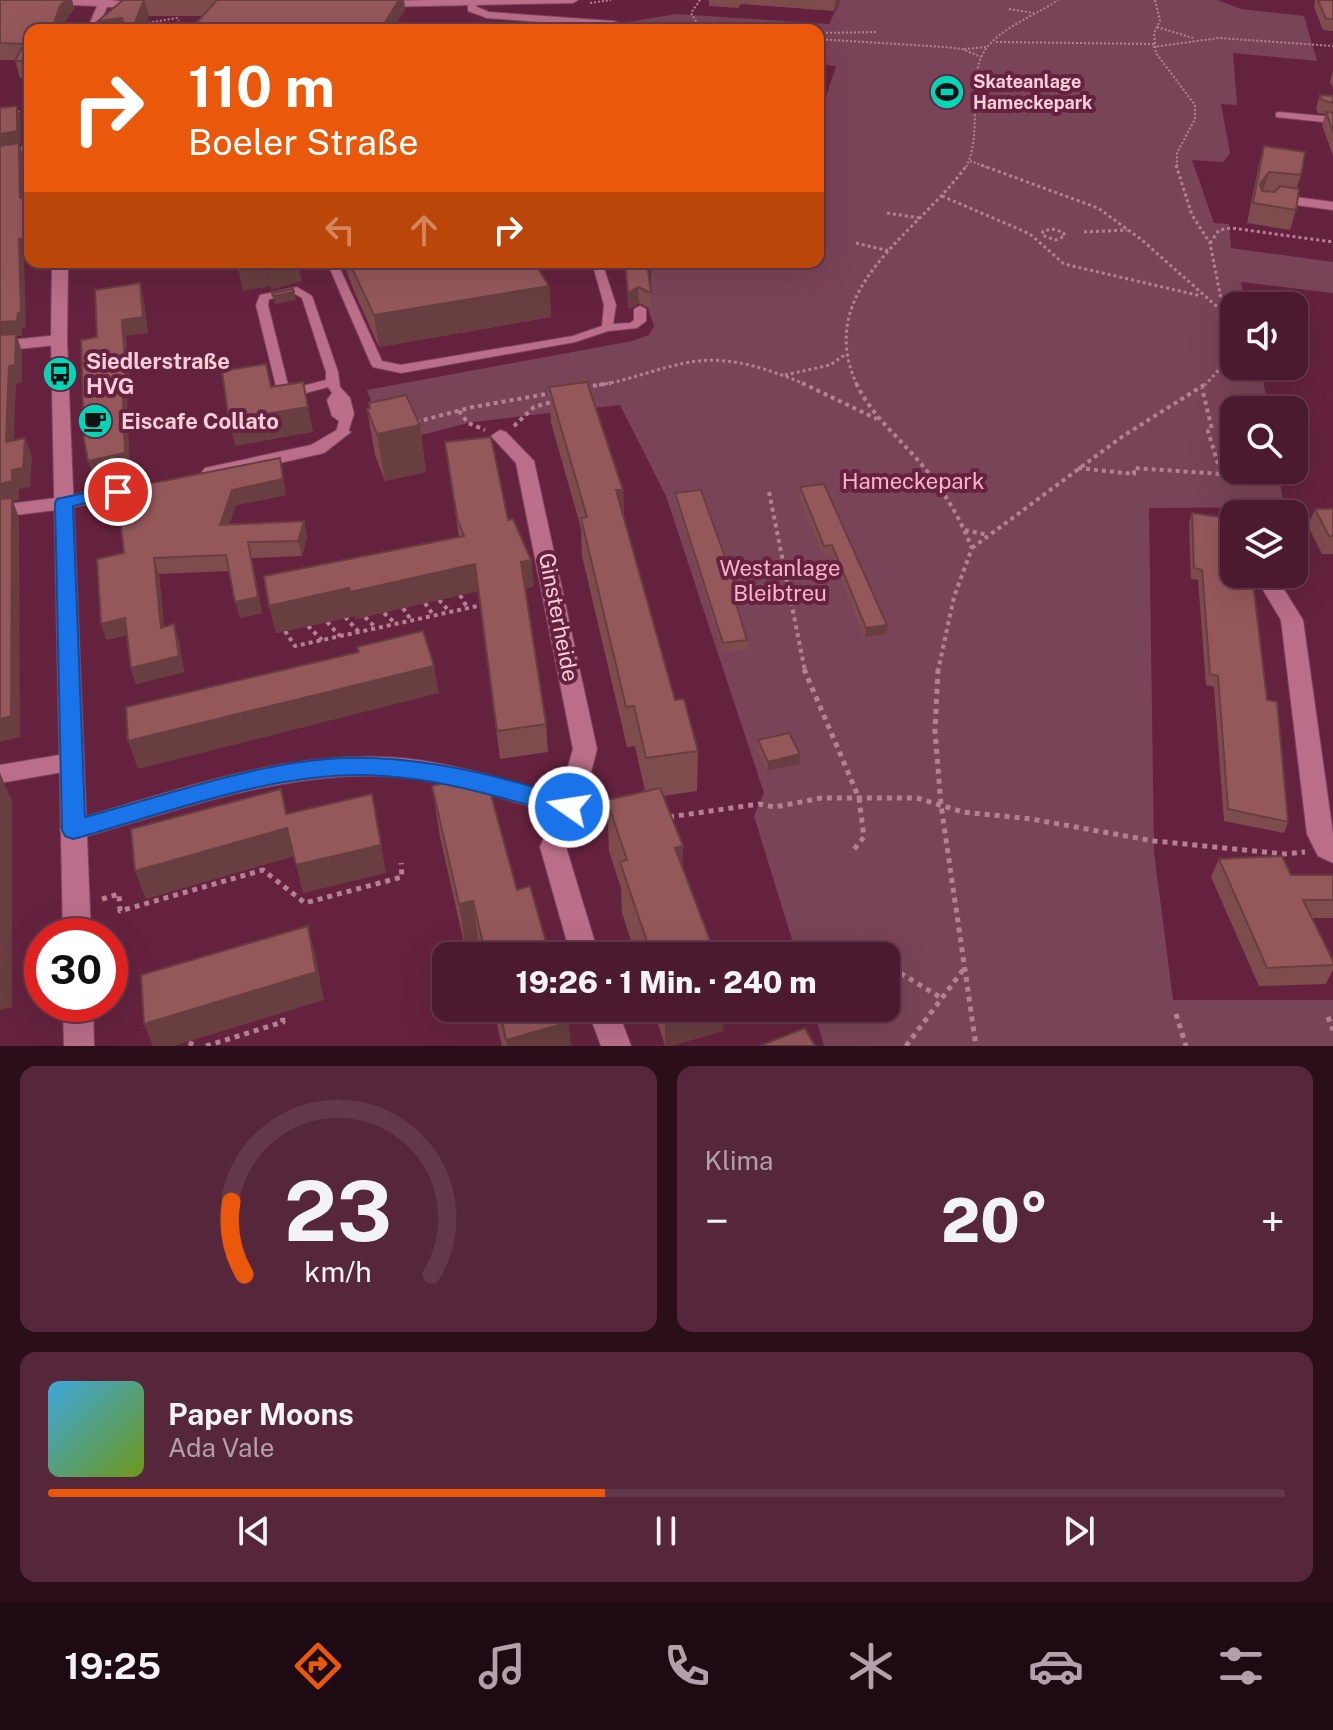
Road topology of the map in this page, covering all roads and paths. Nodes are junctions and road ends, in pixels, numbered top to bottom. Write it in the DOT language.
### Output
graph roads {
  1 [pos="16,0"];
  2 [pos="573,0"];
  3 [pos="700,0"];
  4 [pos="1058,0"];
  5 [pos="1155,0"];
  6 [pos="103,2"];
  7 [pos="519,2"];
  8 [pos="364,4"];
  9 [pos="472,4"];
  10 [pos="161,5"];
  11 [pos="1009,9"];
  12 [pos="1036,13"];
  13 [pos="179,21"];
  14 [pos="94,24"];
  15 [pos="147,24"];
  16 [pos="613,24"];
  17 [pos="694,24"];
  18 [pos="1157,27"];
  19 [pos="878,32"];
  20 [pos="824,33"];
  21 [pos="824,39"];
  22 [pos="1196,39"];
  23 [pos="993,42"];
  24 [pos="988,46"];
  25 [pos="1153,46"];
  26 [pos="1333,46"];
  27 [pos="962,49"];
  28 [pos="981,57"];
  29 [pos="24,111"];
  30 [pos="13,112"];
  31 [pos="1279,115"];
  32 [pos="1333,120"];
  33 [pos="24,150"];
  34 [pos="0,153"];
  35 [pos="970,161"];
  36 [pos="942,196"];
  37 [pos="1264,205"];
  38 [pos="1333,206"];
  39 [pos="887,213"];
  40 [pos="921,218"];
  41 [pos="1129,230"];
  42 [pos="1084,232"];
  43 [pos="1041,233"];
  44 [pos="1030,234"];
  45 [pos="1333,242"];
  46 [pos="856,243"];
  47 [pos="1210,243"];
  48 [pos="889,251"];
  49 [pos="60,268"];
  50 [pos="335,268"];
  51 [pos="599,268"];
  52 [pos="1220,296"];
  53 [pos="1204,297"];
  54 [pos="640,309"];
  55 [pos="1220,310"];
  56 [pos="607,328"];
  57 [pos="59,340"];
  58 [pos="0,346"];
  59 [pos="846,354"];
  60 [pos="1220,365"];
  61 [pos="783,375"];
  62 [pos="335,388"];
  63 [pos="581,388"];
  64 [pos="1202,388"];
  65 [pos="566,390"];
  66 [pos="560,400"];
  67 [pos="459,411"];
  68 [pos="879,421"];
  69 [pos="468,423"];
  70 [pos="406,425"];
  71 [pos="344,426"];
  72 [pos="500,436"];
  73 [pos="1078,468"];
  74 [pos="195,476"];
  75 [pos="165,482"];
  76 [pos="769,492"];
  77 [pos="64,503"];
  78 [pos="0,511"];
  79 [pos="965,530"];
  80 [pos="990,535"];
  81 [pos="972,548"];
  82 [pos="1273,588"];
  83 [pos="460,595"];
  84 [pos="439,600"];
  85 [pos="496,602"];
  86 [pos="425,603"];
  87 [pos="403,608"];
  88 [pos="468,609"];
  89 [pos="450,612"];
  90 [pos="384,613"];
  91 [pos="434,616"];
  92 [pos="345,617"];
  93 [pos="365,617"];
  94 [pos="412,621"];
  95 [pos="327,622"];
  96 [pos="396,624"];
  97 [pos="308,626"];
  98 [pos="376,628"];
  99 [pos="285,631"];
  100 [pos="359,632"];
  101 [pos="340,636"];
  102 [pos="322,640"];
  103 [pos="71,762"];
  104 [pos="0,774"];
  105 [pos="859,798"];
  106 [pos="941,805"];
  107 [pos="569,807"];
  108 [pos="617,817"];
  109 [pos="659,818"];
  110 [pos="73,830"];
  111 [pos="1330,850"];
  112 [pos="851,853"];
  113 [pos="401,863"];
  114 [pos="76,906"];
  115 [pos="76,918"];
  116 [pos="581,942"];
  117 [pos="963,970"];
  118 [pos="900,973"];
  119 [pos="943,999"];
  120 [pos="282,1013"];
  121 [pos="1176,1014"];
  122 [pos="1328,1017"];
  123 [pos="78,1022"];
  124 [pos="607,1022"];
  125 [pos="1333,1030"];
  126 [pos="79,1046"];
  127 [pos="206,1046"];
  128 [pos="616,1046"];
  129 [pos="906,1046"];
  130 [pos="976,1046"];
  131 [pos="1186,1046"];
  1 -- 6 [label="street"];
  2 -- 7 [label="street"];
  3 -- 17 [label="path"];
  4 -- 12 [label="path"];
  5 -- 18 [label="path"];
  6 -- 10 [label="street"];
  6 -- 14 [label="street"];
  7 -- 9 [label="street"];
  8 -- 9 [label="street"];
  9 -- 16 [label="street"];
  11 -- 12 [label="path"];
  12 -- 23 [label="path"];
  13 -- 15 [label="path"];
  18 -- 22 [label="path"];
  18 -- 25 [label="path"];
  19 -- 20 [label="path"];
  21 -- 27 [label="path"];
  22 -- 25 [label="path"];
  22 -- 26 [label="path"];
  23 -- 24 [label="path"];
  23 -- 25 [label="path"];
  24 -- 27 [label="path"];
  24 -- 28 [label="path"];
  25 -- 47 [label="path"];
  27 -- 28 [label="path"];
  28 -- 35 [label="path"];
  29 -- 30 [label="path"];
  31 -- 32 [label="lane"];
  33 -- 34 [label="lane"];
  35 -- 36 [label="path"];
  35 -- 41 [label="path"];
  36 -- 40 [label="path"];
  36 -- 44 [label="path"];
  37 -- 38 [label="street"];
  39 -- 40 [label="path"];
  40 -- 48 [label="path"];
  41 -- 42 [label="path"];
  41 -- 53 [label="path"];
  43 -- 43 [label="path"];
  43 -- 44 [label="path"];
  44 -- 53 [label="path"];
  45 -- 47 [label="path"];
  46 -- 48 [label="path"];
  47 -- 52 [label="path"];
  48 -- 59 [label="path"];
  49 -- 57 [label="street"];
  50 -- 56 [label="lane"];
  51 -- 56 [label="lane"];
  53 -- 55 [label="path"];
  54 -- 56 [label="lane"];
  57 -- 58 [label="street"];
  57 -- 77 [label="street"];
  59 -- 61 [label="path"];
  59 -- 68 [label="path"];
  60 -- 64 [label="path"];
  61 -- 63 [label="path"];
  61 -- 68 [label="path"];
  62 -- 62 [label="lane"];
  62 -- 71 [label="lane"];
  64 -- 73 [label="path"];
  64 -- 73 [label="path"];
  65 -- 67 [label="path"];
  66 -- 72 [label="path"];
  67 -- 69 [label="path"];
  67 -- 70 [label="path"];
  68 -- 79 [label="path"];
  71 -- 74 [label="street"];
  72 -- 107 [label="street, Ginsterheide"];
  73 -- 80 [label="path"];
  75 -- 77 [label="street"];
  76 -- 105 [label="path"];
  77 -- 78 [label="street"];
  77 -- 103 [label="street"];
  79 -- 80 [label="path"];
  79 -- 81 [label="path"];
  80 -- 81 [label="path"];
  81 -- 106 [label="path"];
  82 -- 111 [label="street"];
  83 -- 88 [label="path"];
  84 -- 89 [label="path"];
  85 -- 88 [label="path"];
  86 -- 91 [label="path"];
  87 -- 94 [label="path"];
  88 -- 89 [label="path"];
  89 -- 91 [label="path"];
  90 -- 96 [label="path"];
  91 -- 94 [label="path"];
  92 -- 100 [label="path"];
  93 -- 98 [label="path"];
  94 -- 96 [label="path"];
  95 -- 101 [label="path"];
  96 -- 98 [label="path"];
  97 -- 102 [label="path"];
  98 -- 100 [label="path"];
  99 -- 102 [label="path"];
  100 -- 101 [label="path"];
  101 -- 102 [label="path"];
  103 -- 104 [label="street"];
  103 -- 110 [label="street"];
  105 -- 106 [label="path"];
  105 -- 109 [label="path"];
  105 -- 112 [label="path"];
  106 -- 111 [label="path"];
  106 -- 117 [label="path"];
  107 -- 108 [label="path"];
  107 -- 110 [label="street"];
  107 -- 116 [label="street, Ginsterheide"];
  110 -- 114 [label="street"];
  113 -- 114 [label="path"];
  114 -- 115 [label="street"];
  117 -- 119 [label="path"];
  117 -- 130 [label="path"];
  118 -- 119 [label="path"];
  119 -- 129 [label="path"];
  120 -- 127 [label="path"];
  121 -- 131 [label="path"];
  122 -- 125 [label="path"];
  123 -- 126 [label="street"];
  124 -- 128 [label="street"];
}
